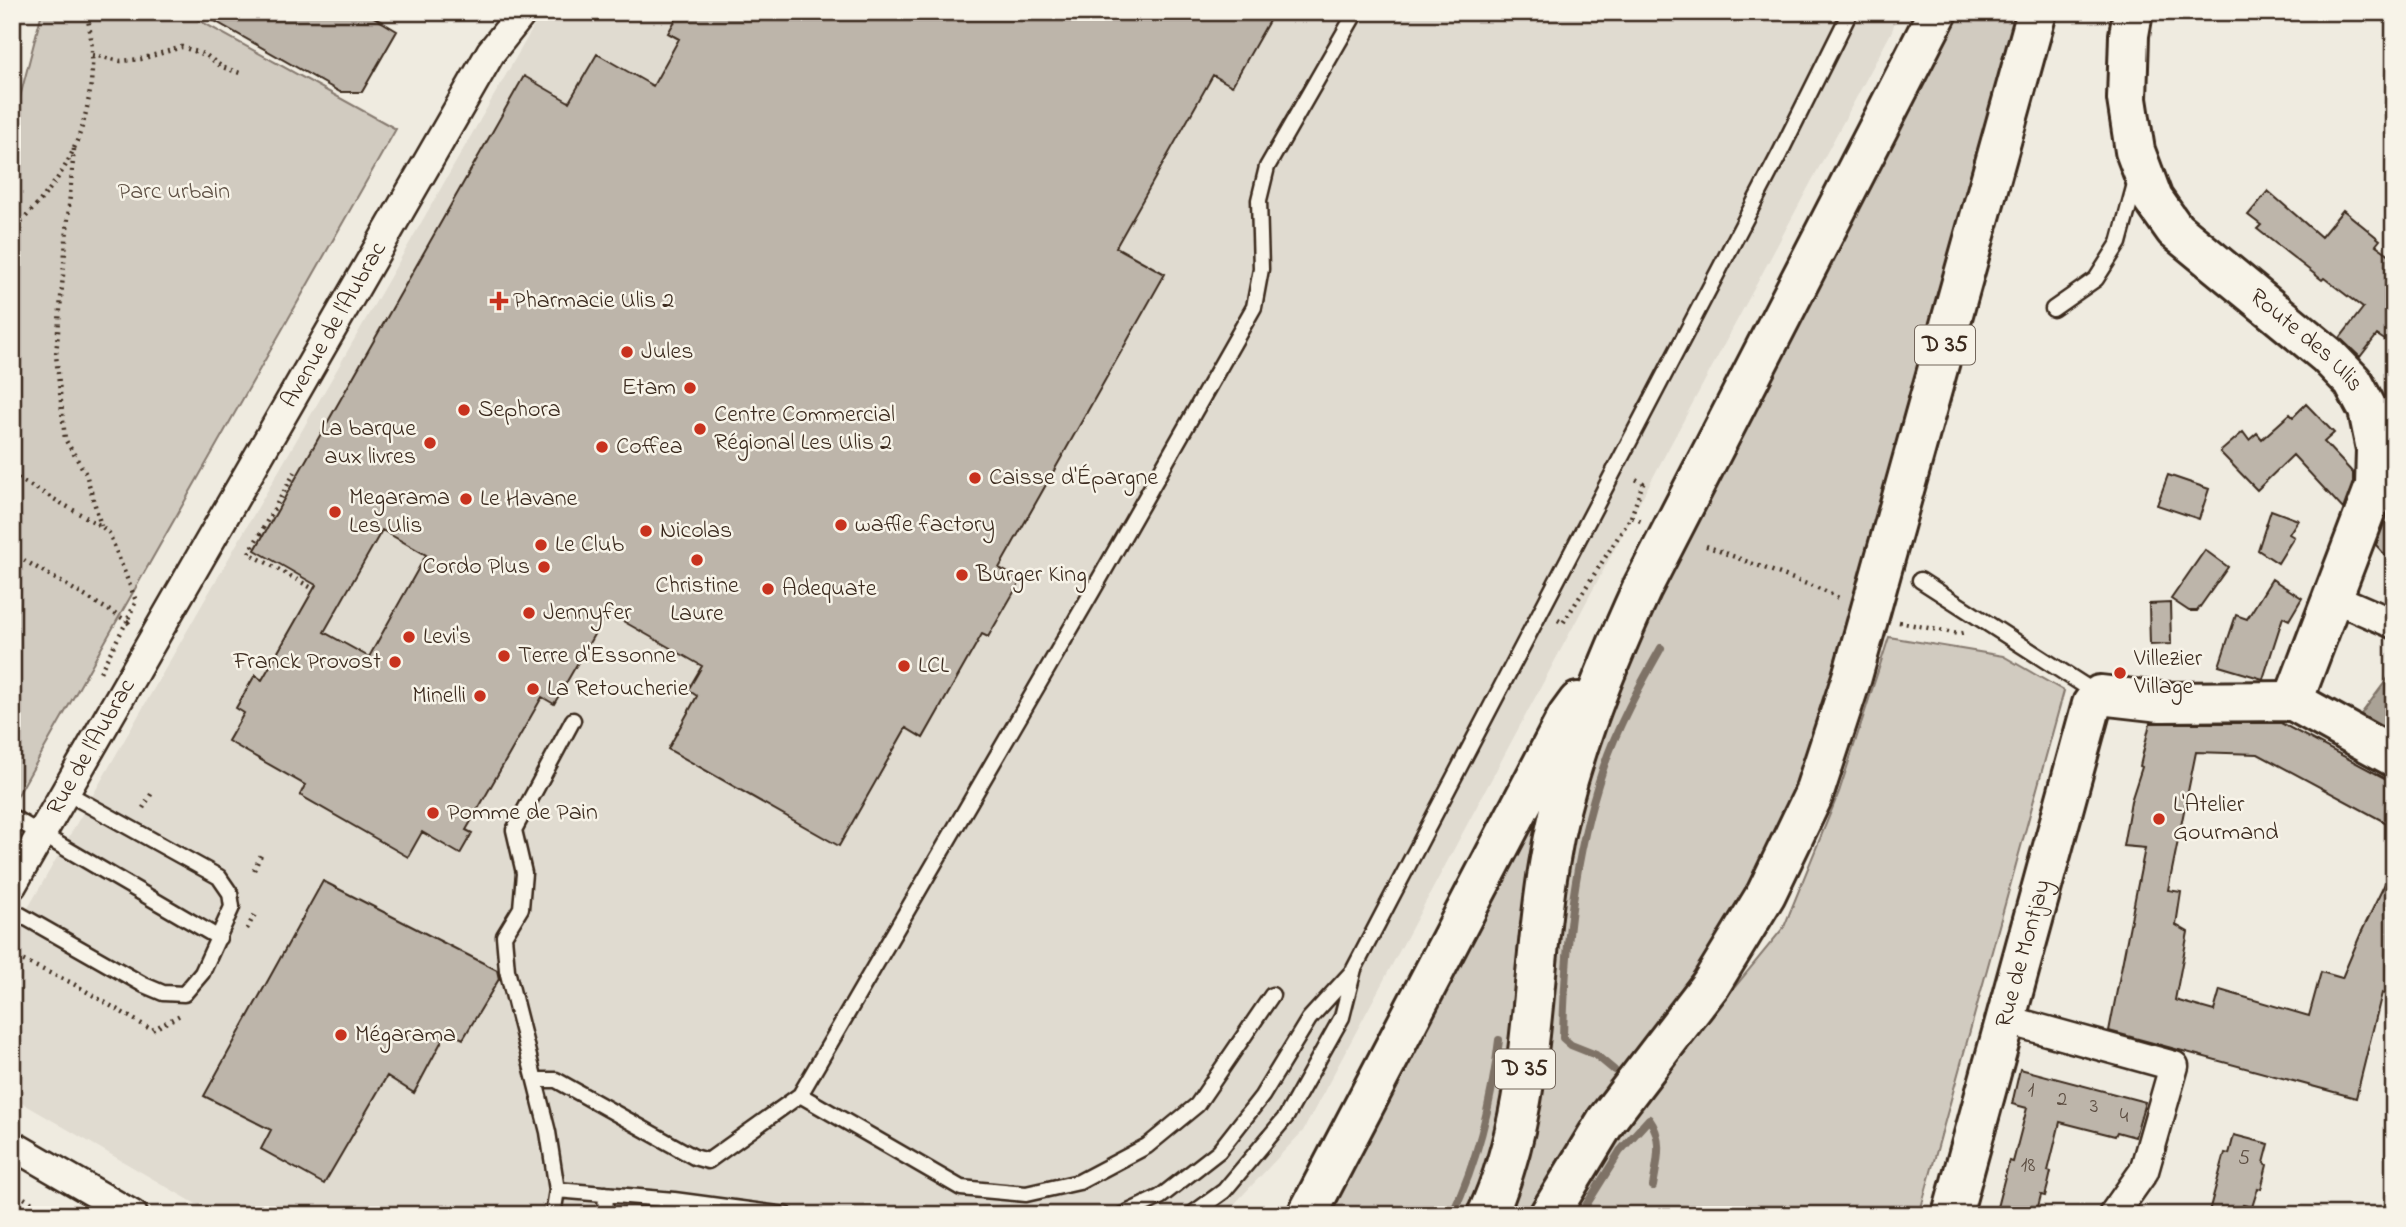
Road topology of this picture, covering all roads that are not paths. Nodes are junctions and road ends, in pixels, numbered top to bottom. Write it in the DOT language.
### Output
graph roads {
  1 [pos="523,12"];
  2 [pos="1356,12"];
  3 [pos="1850,12"];
  4 [pos="1938,12"];
  5 [pos="2037,12"];
  6 [pos="2133,12"];
  7 [pos="2140,165"];
  8 [pos="2053,309"];
  9 [pos="1920,580"];
  10 [pos="2332,597"];
  11 [pos="2394,624"];
  12 [pos="152,645"];
  13 [pos="1615,648"];
  14 [pos="2100,695"];
  15 [pos="2294,701"];
  16 [pos="573,720"];
  17 [pos="2394,757"];
  18 [pos="66,793"];
  19 [pos="12,817"];
  20 [pos="42,835"];
  21 [pos="12,885"];
  22 [pos="12,910"];
  23 [pos="219,938"];
  24 [pos="1354,969"];
  25 [pos="1272,995"];
  26 [pos="2004,1019"];
  27 [pos="536,1080"];
  28 [pos="800,1095"];
  29 [pos="12,1144"];
  30 [pos="557,1190"];
  31 [pos="606,1194"];
  32 [pos="133,1215"];
  33 [pos="553,1215"];
  34 [pos="605,1215"];
  35 [pos="786,1215"];
  36 [pos="1122,1215"];
  37 [pos="1191,1215"];
  38 [pos="1307,1215"];
  39 [pos="1487,1215"];
  40 [pos="1549,1215"];
  41 [pos="1952,1215"];
  42 [pos="2113,1215"];
  1 -- 12 [label="street, Avenue de l'Aubrac"];
  2 -- 28 [label="lane"];
  3 -- 24 [label="lane"];
  4 -- 13 [label="main road, D 35"];
  5 -- 40 [label="main road, D 35"];
  6 -- 7 [label="main road, Route des Ulis"];
  7 -- 8 [label="lane"];
  7 -- 10 [label="main road, Route des Ulis"];
  9 -- 14 [label="lane"];
  10 -- 11 [label="street"];
  10 -- 15 [label="main road, Route des Ulis"];
  12 -- 18 [label="street, Rue de l'Aubrac"];
  13 -- 38 [label="main road"];
  13 -- 39 [label="main road, D 35"];
  14 -- 15 [label="main road"];
  14 -- 26 [label="main road, Rue de Montjay"];
  15 -- 17 [label="main road"];
  16 -- 27 [label="lane"];
  18 -- 20 [label="street, Rue de l'Aubrac"];
  18 -- 23 [label="lane"];
  19 -- 20 [label="lane"];
  20 -- 21 [label="street, Rue de l'Aubrac"];
  20 -- 23 [label="lane"];
  22 -- 23 [label="lane"];
  24 -- 36 [label="lane"];
  24 -- 37 [label="lane"];
  25 -- 28 [label="lane"];
  26 -- 41 [label="main road, Rue de Montjay"];
  26 -- 42 [label="street"];
  27 -- 28 [label="lane"];
  27 -- 30 [label="lane"];
  29 -- 32 [label="street"];
  30 -- 31 [label="lane"];
  30 -- 33 [label="lane"];
  31 -- 34 [label="lane"];
  31 -- 35 [label="lane"];
}
